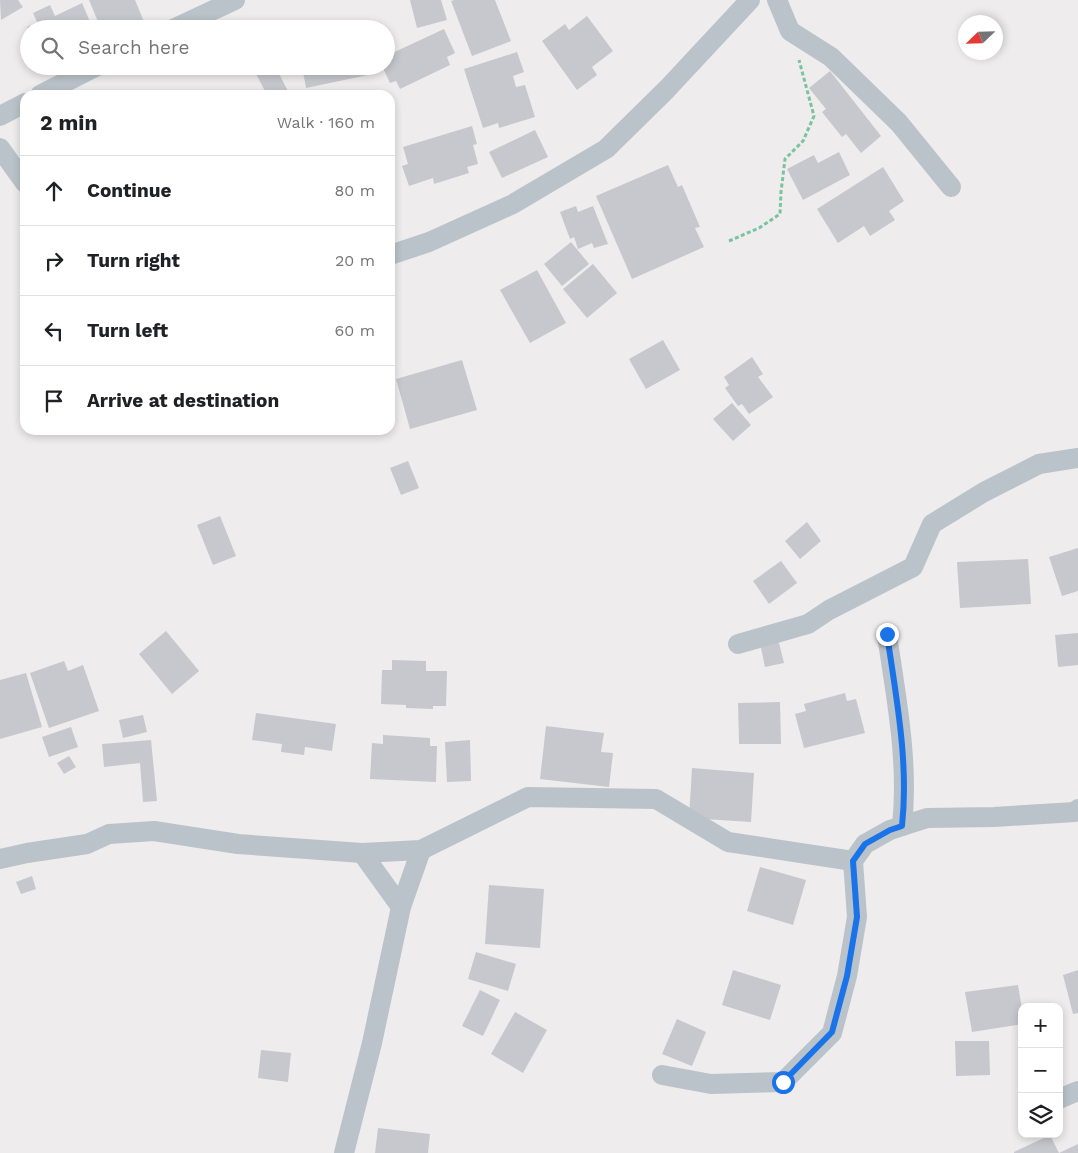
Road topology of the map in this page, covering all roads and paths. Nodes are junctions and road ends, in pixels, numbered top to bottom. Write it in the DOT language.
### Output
graph roads {
  1 [pos="235,0"];
  2 [pos="750,0"];
  3 [pos="776,0"];
  4 [pos="192,20"];
  5 [pos="790,31"];
  6 [pos="79,75"];
  7 [pos="50,90"];
  8 [pos="20,106"];
  9 [pos="0,116"];
  10 [pos="0,148"];
  11 [pos="20,176"];
  12 [pos="951,187"];
  13 [pos="729,241"];
  14 [pos="395,253"];
  15 [pos="1078,458"];
  16 [pos="887,634"];
  17 [pos="738,644"];
  18 [pos="1078,809"];
  19 [pos="902,826"];
  20 [pos="421,850"];
  21 [pos="362,853"];
  22 [pos="0,859"];
  23 [pos="853,861"];
  24 [pos="401,907"];
  25 [pos="662,1075"];
  26 [pos="1078,1091"];
  27 [pos="1063,1097"];
  28 [pos="344,1153"];
  1 -- 4 [label="street"];
  2 -- 14 [label="street"];
  3 -- 5 [label="street"];
  5 -- 12 [label="street"];
  5 -- 13 [label="path"];
  6 -- 7 [label="street"];
  8 -- 9 [label="street"];
  10 -- 11 [label="street"];
  15 -- 17 [label="street"];
  16 -- 19 [label="street"];
  18 -- 19 [label="street"];
  19 -- 23 [label="street"];
  20 -- 21 [label="street"];
  20 -- 23 [label="street"];
  20 -- 24 [label="street"];
  21 -- 22 [label="street"];
  21 -- 24 [label="street"];
  23 -- 25 [label="street"];
  24 -- 28 [label="street"];
  26 -- 27 [label="street"];
}
